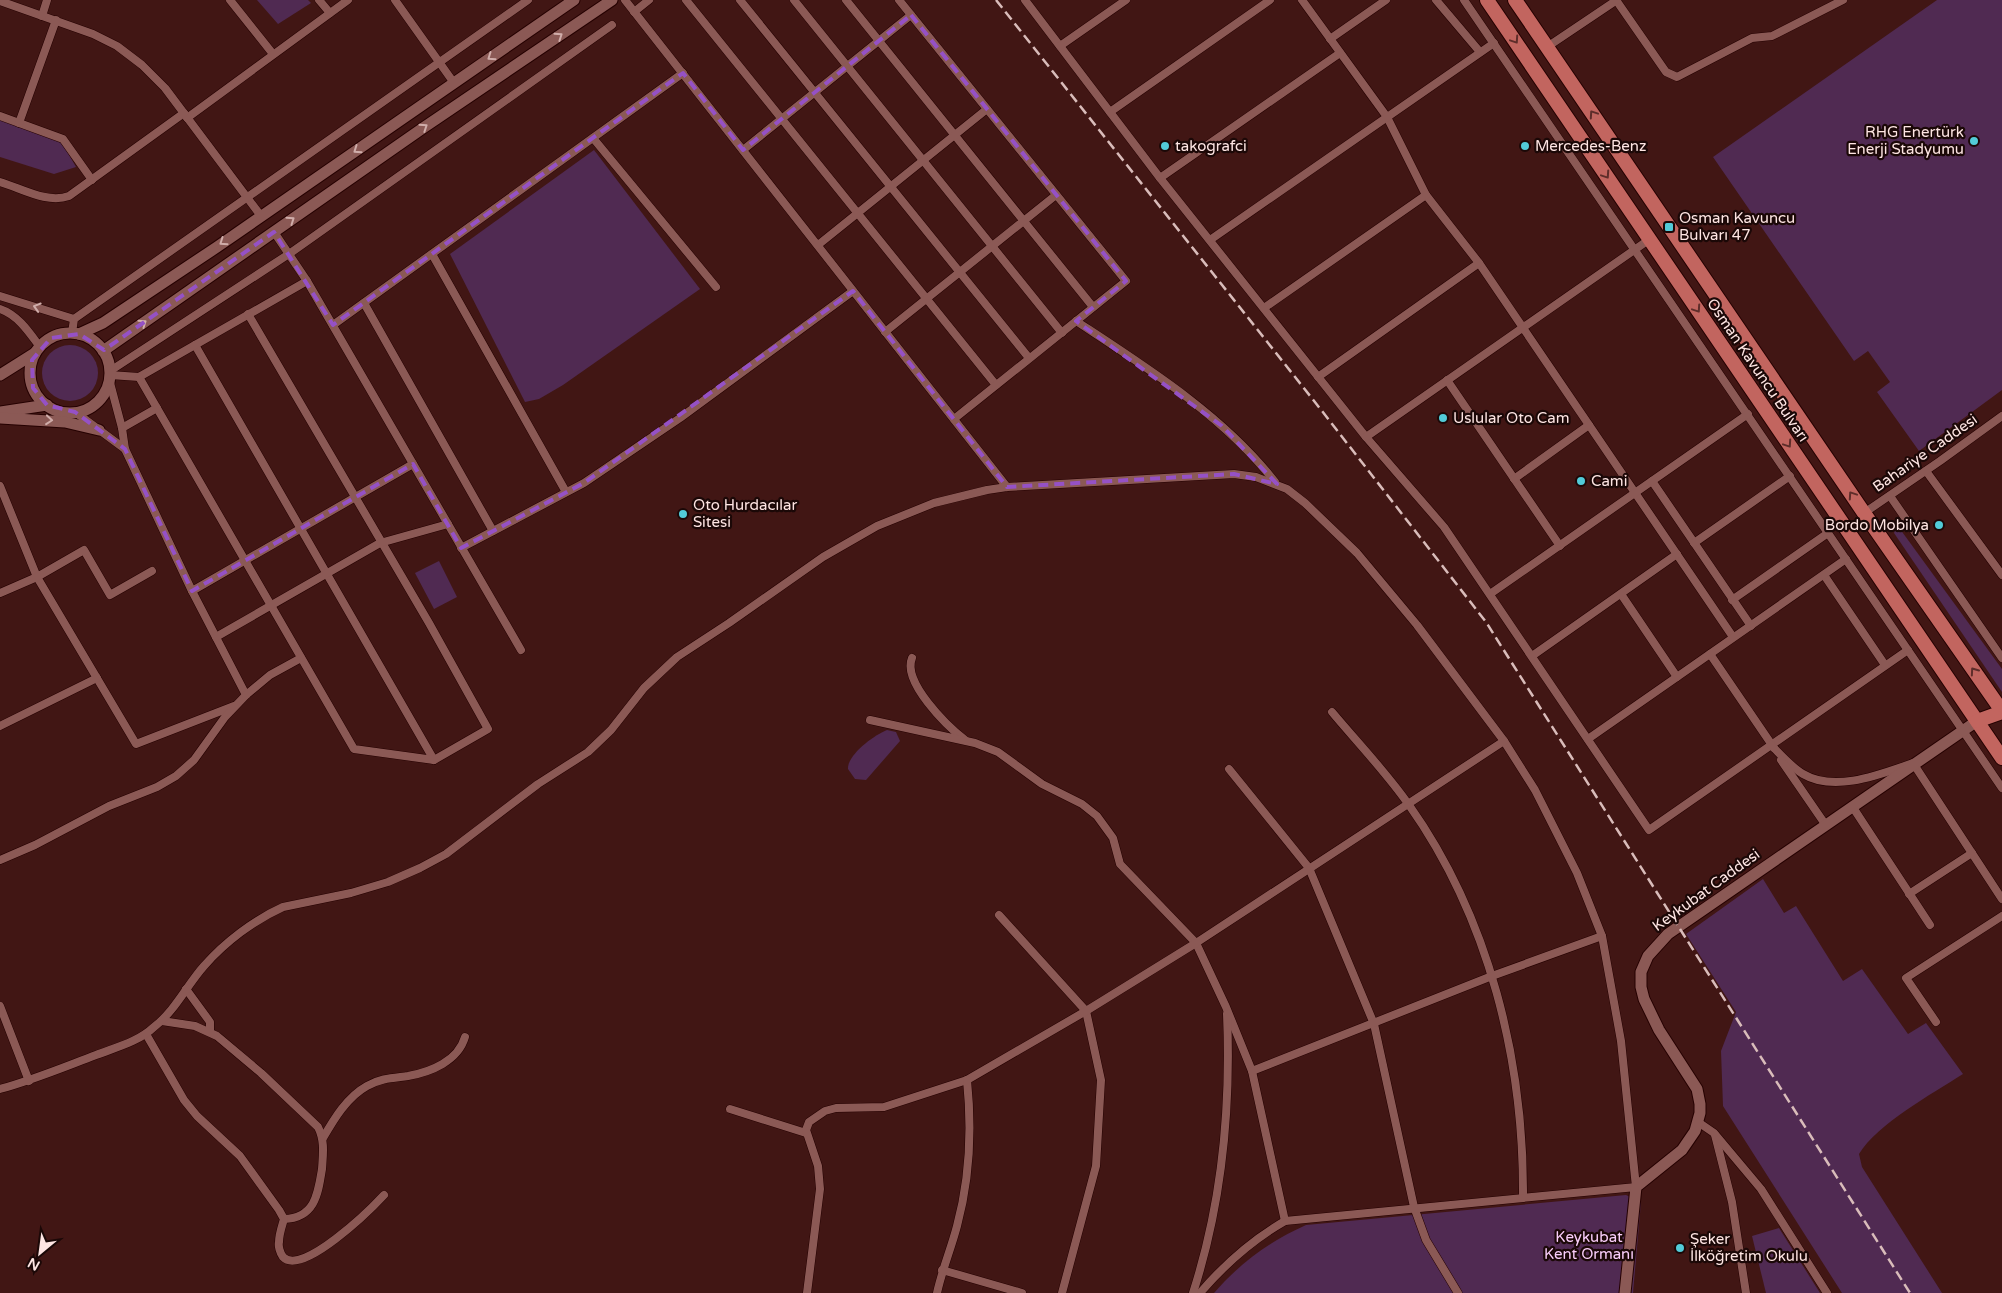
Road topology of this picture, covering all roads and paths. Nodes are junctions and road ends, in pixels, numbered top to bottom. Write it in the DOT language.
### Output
graph roads {
  1 [pos="47,0"];
  2 [pos="230,0"];
  3 [pos="319,0"];
  4 [pos="348,0"];
  5 [pos="395,0"];
  6 [pos="574,0"];
  7 [pos="612,0"];
  8 [pos="625,0"];
  9 [pos="649,0"];
  10 [pos="686,0"];
  11 [pos="740,0"];
  12 [pos="794,0"];
  13 [pos="846,0"];
  14 [pos="899,0"];
  15 [pos="1025,0"];
  16 [pos="1126,0"];
  17 [pos="1270,0"];
  18 [pos="1302,0"];
  19 [pos="1386,0"];
  20 [pos="1436,0"];
  21 [pos="1464,0"];
  22 [pos="1487,0"];
  23 [pos="1515,0"];
  24 [pos="1617,0"];
  25 [pos="1843,0"];
  26 [pos="0,1"];
  27 [pos="525,1"];
  28 [pos="634,12"];
  29 [pos="330,13"];
  30 [pos="911,15"];
  31 [pos="42,16"];
  32 [pos="56,20"];
  33 [pos="612,25"];
  34 [pos="1330,39"];
  35 [pos="879,41"];
  36 [pos="1494,43"];
  37 [pos="1060,46"];
  38 [pos="1548,47"];
  39 [pos="1480,52"];
  40 [pos="1340,53"];
  41 [pos="273,54"];
  42 [pos="440,63"];
  43 [pos="847,66"];
  44 [pos="683,73"];
  45 [pos="454,83"];
  46 [pos="815,92"];
  47 [pos="987,109"];
  48 [pos="1110,112"];
  49 [pos="185,115"];
  50 [pos="0,116"];
  51 [pos="1387,117"];
  52 [pos="782,119"];
  53 [pos="19,123"];
  54 [pos="955,135"];
  55 [pos="593,138"];
  56 [pos="743,150"];
  57 [pos="923,160"];
  58 [pos="1160,178"];
  59 [pos="92,180"];
  60 [pos="0,182"];
  61 [pos="891,186"];
  62 [pos="1056,195"];
  63 [pos="1426,195"];
  64 [pos="246,197"];
  65 [pos="857,213"];
  66 [pos="261,216"];
  67 [pos="1024,221"];
  68 [pos="274,232"];
  69 [pos="1650,239"];
  70 [pos="1210,240"];
  71 [pos="818,245"];
  72 [pos="992,246"];
  73 [pos="1636,249"];
  74 [pos="289,254"];
  75 [pos="432,254"];
  76 [pos="1479,263"];
  77 [pos="960,272"];
  78 [pos="307,280"];
  79 [pos="716,287"];
  80 [pos="853,291"];
  81 [pos="0,296"];
  82 [pos="926,299"];
  83 [pos="364,303"];
  84 [pos="1094,307"];
  85 [pos="1264,308"];
  86 [pos="0,309"];
  87 [pos="248,314"];
  88 [pos="74,318"];
  89 [pos="1076,321"];
  90 [pos="333,325"];
  91 [pos="1522,327"];
  92 [pos="886,332"];
  93 [pos="1062,332"];
  94 [pos="76,334"];
  95 [pos="194,345"];
  96 [pos="37,350"];
  97 [pos="103,351"];
  98 [pos="1029,358"];
  99 [pos="110,375"];
  100 [pos="0,376"];
  101 [pos="1318,376"];
  102 [pos="139,377"];
  103 [pos="1448,380"];
  104 [pos="996,385"];
  105 [pos="47,405"];
  106 [pos="157,408"];
  107 [pos="0,412"];
  108 [pos="75,412"];
  109 [pos="1748,414"];
  110 [pos="2002,416"];
  111 [pos="0,418"];
  112 [pos="954,419"];
  113 [pos="1590,425"];
  114 [pos="122,428"];
  115 [pos="99,430"];
  116 [pos="1366,437"];
  117 [pos="125,449"];
  118 [pos="413,464"];
  119 [pos="1926,471"];
  120 [pos="1790,476"];
  121 [pos="1514,479"];
  122 [pos="1652,481"];
  123 [pos="1277,484"];
  124 [pos="0,486"];
  125 [pos="1007,487"];
  126 [pos="566,492"];
  127 [pos="1635,492"];
  128 [pos="1890,496"];
  129 [pos="354,498"];
  130 [pos="1864,513"];
  131 [pos="448,524"];
  132 [pos="301,529"];
  133 [pos="493,531"];
  134 [pos="1828,533"];
  135 [pos="380,543"];
  136 [pos="1694,543"];
  137 [pos="1560,546"];
  138 [pos="461,548"];
  139 [pos="1677,554"];
  140 [pos="1846,559"];
  141 [pos="245,561"];
  142 [pos="152,571"];
  143 [pos="326,574"];
  144 [pos="1824,575"];
  145 [pos="2002,575"];
  146 [pos="37,577"];
  147 [pos="192,591"];
  148 [pos="0,593"];
  149 [pos="1490,594"];
  150 [pos="1621,594"];
  151 [pos="1732,600"];
  152 [pos="271,605"];
  153 [pos="1751,626"];
  154 [pos="216,637"];
  155 [pos="1733,637"];
  156 [pos="520,650"];
  157 [pos="1908,650"];
  158 [pos="1710,654"];
  159 [pos="1532,656"];
  160 [pos="301,658"];
  161 [pos="912,658"];
  162 [pos="2002,658"];
  163 [pos="1885,666"];
  164 [pos="1677,677"];
  165 [pos="97,678"];
  166 [pos="246,695"];
  167 [pos="234,706"];
  168 [pos="1332,712"];
  169 [pos="2002,712"];
  170 [pos="870,720"];
  171 [pos="1977,721"];
  172 [pos="0,726"];
  173 [pos="1962,730"];
  174 [pos="1588,739"];
  175 [pos="1504,741"];
  176 [pos="967,742"];
  177 [pos="1771,745"];
  178 [pos="2002,758"];
  179 [pos="434,760"];
  180 [pos="1913,763"];
  181 [pos="1229,769"];
  182 [pos="2002,788"];
  183 [pos="1409,804"];
  184 [pos="1852,806"];
  185 [pos="1825,824"];
  186 [pos="1972,853"];
  187 [pos="0,860"];
  188 [pos="1309,868"];
  189 [pos="1909,894"];
  190 [pos="2002,899"];
  191 [pos="999,915"];
  192 [pos="2002,916"];
  193 [pos="1930,925"];
  194 [pos="1602,936"];
  195 [pos="1196,943"];
  196 [pos="1492,976"];
  197 [pos="186,989"];
  198 [pos="0,1006"];
  199 [pos="1226,1007"];
  200 [pos="1086,1011"];
  201 [pos="162,1021"];
  202 [pos="1936,1022"];
  203 [pos="1374,1024"];
  204 [pos="210,1032"];
  205 [pos="146,1034"];
  206 [pos="465,1037"];
  207 [pos="1252,1071"];
  208 [pos="967,1080"];
  209 [pos="29,1081"];
  210 [pos="0,1089"];
  211 [pos="730,1109"];
  212 [pos="1698,1122"];
  213 [pos="806,1133"];
  214 [pos="1714,1133"];
  215 [pos="323,1138"];
  216 [pos="1636,1187"];
  217 [pos="384,1195"];
  218 [pos="1523,1197"];
  219 [pos="1414,1207"];
  220 [pos="284,1219"];
  221 [pos="1285,1221"];
  222 [pos="942,1270"];
  223 [pos="807,1293"];
  224 [pos="937,1293"];
  225 [pos="1022,1293"];
  226 [pos="1062,1293"];
  227 [pos="1193,1293"];
  228 [pos="1200,1293"];
  229 [pos="1458,1293"];
  230 [pos="1625,1293"];
  231 [pos="1746,1293"];
  232 [pos="1827,1293"];
  1 -- 31 [label="street"];
  2 -- 41 [label="street"];
  3 -- 29 [label="street"];
  4 -- 29 [label="street"];
  5 -- 42 [label="street"];
  6 -- 45 [label="street, one-way"];
  68 -- 7 [label="street, one-way"];
  8 -- 28 [label="street"];
  9 -- 28 [label="street"];
  10 -- 52 [label="street"];
  11 -- 46 [label="street"];
  12 -- 43 [label="street"];
  13 -- 35 [label="street"];
  14 -- 30 [label="street"];
  15 -- 37 [label="street"];
  16 -- 37 [label="street"];
  17 -- 48 [label="street"];
  18 -- 34 [label="street"];
  19 -- 34 [label="street"];
  20 -- 39 [label="street"];
  21 -- 36 [label="street"];
  22 -- 69 [label="highway, Osman Kavuncu Bulvarı, one-way"];
  23 -- 38 [label="highway, Osman Kavuncu Bulvarı"];
  24 -- 25 [label="street"];
  24 -- 38 [label="street"];
  26 -- 31 [label="street"];
  27 -- 42 [label="street"];
  28 -- 44 [label="street"];
  29 -- 41 [label="street"];
  30 -- 35 [label="street"];
  30 -- 47 [label="street"];
  31 -- 32 [label="street"];
  32 -- 49 [label="street"];
  32 -- 53 [label="street"];
  33 -- 74 [label="street"];
  34 -- 40 [label="street"];
  35 -- 43 [label="street"];
  35 -- 54 [label="street"];
  36 -- 39 [label="street"];
  36 -- 73 [label="street"];
  37 -- 48 [label="street"];
  130 -- 38 [label="highway, Osman Kavuncu Bulvarı, one-way"];
  39 -- 51 [label="street"];
  40 -- 51 [label="street"];
  40 -- 58 [label="street"];
  41 -- 49 [label="street"];
  42 -- 45 [label="street"];
  42 -- 64 [label="street"];
  43 -- 46 [label="street"];
  43 -- 57 [label="street"];
  44 -- 55 [label="street"];
  44 -- 56 [label="street"];
  45 -- 66 [label="street, one-way"];
  46 -- 52 [label="street"];
  46 -- 61 [label="street"];
  47 -- 54 [label="street"];
  47 -- 62 [label="street"];
  48 -- 58 [label="street"];
  49 -- 59 [label="street"];
  49 -- 64 [label="street"];
  50 -- 53 [label="street"];
  51 -- 63 [label="street"];
  51 -- 70 [label="street"];
  52 -- 56 [label="street"];
  52 -- 65 [label="street"];
  53 -- 59 [label="street"];
  54 -- 57 [label="street"];
  54 -- 67 [label="street"];
  55 -- 75 [label="street"];
  55 -- 79 [label="street"];
  56 -- 71 [label="street"];
  57 -- 61 [label="street"];
  57 -- 72 [label="street"];
  58 -- 70 [label="street"];
  59 -- 60 [label="street"];
  61 -- 65 [label="street"];
  61 -- 77 [label="street"];
  62 -- 67 [label="street"];
  62 -- 84 [label="street"];
  63 -- 76 [label="street"];
  63 -- 85 [label="street"];
  64 -- 66 [label="street"];
  64 -- 88 [label="street"];
  65 -- 71 [label="street"];
  65 -- 82 [label="street"];
  66 -- 94 [label="street, one-way"];
  67 -- 72 [label="street"];
  67 -- 84 [label="street"];
  68 -- 74 [label="street"];
  97 -- 68 [label="street, one-way"];
  69 -- 73 [label="street"];
  69 -- 171 [label="highway, Osman Kavuncu Bulvarı, one-way"];
  70 -- 85 [label="street"];
  71 -- 80 [label="street"];
  72 -- 77 [label="street"];
  72 -- 93 [label="street"];
  73 -- 91 [label="street"];
  73 -- 109 [label="street"];
  74 -- 78 [label="street"];
  74 -- 99 [label="street"];
  75 -- 83 [label="street"];
  75 -- 126 [label="street"];
  76 -- 91 [label="street"];
  76 -- 101 [label="street"];
  77 -- 82 [label="street"];
  77 -- 98 [label="street"];
  78 -- 87 [label="street"];
  78 -- 90 [label="street"];
  80 -- 92 [label="street"];
  80 -- 126 [label="street"];
  88 -- 81 [label="street, one-way"];
  82 -- 92 [label="street"];
  82 -- 104 [label="street"];
  83 -- 90 [label="street"];
  83 -- 133 [label="street"];
  84 -- 89 [label="street"];
  85 -- 101 [label="street"];
  86 -- 96 [label="street"];
  87 -- 95 [label="street"];
  87 -- 129 [label="street"];
  88 -- 94 [label="street"];
  89 -- 93 [label="street"];
  89 -- 123 [label="street"];
  90 -- 118 [label="street"];
  91 -- 103 [label="street"];
  91 -- 113 [label="street"];
  92 -- 112 [label="street"];
  93 -- 98 [label="street"];
  94 -- 96 [label="street"];
  94 -- 97 [label="street"];
  95 -- 102 [label="street"];
  95 -- 132 [label="street"];
  96 -- 100 [label="street"];
  96 -- 105 [label="street"];
  97 -- 99 [label="street"];
  98 -- 104 [label="street"];
  99 -- 102 [label="street"];
  99 -- 108 [label="street"];
  99 -- 114 [label="street"];
  101 -- 116 [label="street"];
  102 -- 106 [label="street"];
  103 -- 116 [label="street"];
  103 -- 121 [label="street"];
  104 -- 112 [label="street"];
  105 -- 107 [label="street"];
  105 -- 108 [label="street"];
  106 -- 114 [label="street"];
  106 -- 141 [label="street"];
  108 -- 115 [label="street"];
  109 -- 120 [label="street"];
  109 -- 122 [label="street"];
  110 -- 119 [label="street, Bahariye Caddesi"];
  111 -- 115 [label="street, one-way"];
  112 -- 125 [label="street"];
  113 -- 121 [label="street"];
  113 -- 127 [label="street"];
  114 -- 117 [label="street"];
  115 -- 117 [label="street"];
  116 -- 149 [label="street"];
  117 -- 147 [label="street"];
  118 -- 129 [label="street"];
  118 -- 131 [label="street"];
  119 -- 128 [label="street, Bahariye Caddesi"];
  119 -- 145 [label="street"];
  120 -- 134 [label="street"];
  120 -- 136 [label="street"];
  121 -- 137 [label="street"];
  122 -- 127 [label="street"];
  122 -- 136 [label="street"];
  123 -- 125 [label="street"];
  123 -- 175 [label="street"];
  124 -- 146 [label="street"];
  125 -- 197 [label="street"];
  126 -- 133 [label="street"];
  127 -- 137 [label="street"];
  127 -- 139 [label="street"];
  128 -- 130 [label="street, Bahariye Caddesi"];
  128 -- 162 [label="street"];
  129 -- 132 [label="street"];
  129 -- 135 [label="street"];
  169 -- 130 [label="highway, Osman Kavuncu Bulvarı, one-way"];
  131 -- 135 [label="street"];
  131 -- 138 [label="street"];
  132 -- 141 [label="street"];
  132 -- 143 [label="street"];
  133 -- 138 [label="street"];
  134 -- 140 [label="street"];
  134 -- 151 [label="street"];
  135 -- 143 [label="street"];
  135 -- 179 [label="street"];
  136 -- 151 [label="street"];
  137 -- 149 [label="street"];
  138 -- 156 [label="street"];
  139 -- 150 [label="street"];
  139 -- 155 [label="street"];
  140 -- 144 [label="street"];
  140 -- 157 [label="street"];
  141 -- 147 [label="street"];
  141 -- 152 [label="street"];
  142 -- 146 [label="street"];
  143 -- 152 [label="street"];
  143 -- 179 [label="street"];
  144 -- 153 [label="street"];
  144 -- 163 [label="street"];
  146 -- 148 [label="street"];
  146 -- 165 [label="street"];
  147 -- 154 [label="street"];
  149 -- 159 [label="street"];
  150 -- 159 [label="street"];
  150 -- 164 [label="street"];
  151 -- 153 [label="street"];
  152 -- 154 [label="street"];
  152 -- 160 [label="street"];
  153 -- 155 [label="street"];
  154 -- 166 [label="street"];
  155 -- 158 [label="street"];
  157 -- 163 [label="street"];
  157 -- 173 [label="street"];
  158 -- 164 [label="street"];
  158 -- 177 [label="street"];
  159 -- 174 [label="street"];
  160 -- 166 [label="street"];
  160 -- 179 [label="street"];
  161 -- 176 [label="street"];
  163 -- 177 [label="street"];
  164 -- 174 [label="street"];
  165 -- 167 [label="street"];
  165 -- 172 [label="street"];
  166 -- 167 [label="street"];
  167 -- 187 [label="street"];
  168 -- 183 [label="street"];
  169 -- 171 [label="highway"];
  170 -- 176 [label="street"];
  171 -- 173 [label="street, Keykubat Caddesi"];
  171 -- 178 [label="highway, Osman Kavuncu Bulvarı"];
  173 -- 180 [label="street, Keykubat Caddesi"];
  173 -- 182 [label="street"];
  174 -- 177 [label="street"];
  175 -- 183 [label="street"];
  175 -- 194 [label="street"];
  176 -- 195 [label="street"];
  177 -- 180 [label="street"];
  177 -- 185 [label="street"];
  180 -- 184 [label="street, Keykubat Caddesi"];
  180 -- 186 [label="street"];
  181 -- 188 [label="street"];
  183 -- 188 [label="street"];
  183 -- 196 [label="street"];
  184 -- 185 [label="street, Keykubat Caddesi"];
  184 -- 189 [label="street"];
  185 -- 212 [label="street, Keykubat Caddesi"];
  186 -- 189 [label="street"];
  186 -- 190 [label="street"];
  188 -- 195 [label="street"];
  188 -- 203 [label="street"];
  189 -- 193 [label="street"];
  191 -- 200 [label="street"];
  192 -- 202 [label="street"];
  194 -- 196 [label="street"];
  194 -- 216 [label="street"];
  195 -- 199 [label="street"];
  195 -- 200 [label="street"];
  196 -- 203 [label="street"];
  196 -- 218 [label="street"];
  197 -- 201 [label="street"];
  197 -- 204 [label="street"];
  198 -- 209 [label="street"];
  199 -- 207 [label="street"];
  199 -- 227 [label="street"];
  200 -- 208 [label="street"];
  200 -- 226 [label="street"];
  201 -- 204 [label="street"];
  201 -- 205 [label="street"];
  203 -- 207 [label="street"];
  203 -- 219 [label="street"];
  204 -- 215 [label="street"];
  205 -- 209 [label="street"];
  205 -- 220 [label="street"];
  206 -- 215 [label="street"];
  207 -- 221 [label="street"];
  208 -- 213 [label="street"];
  208 -- 222 [label="street"];
  209 -- 210 [label="street"];
  211 -- 213 [label="street"];
  212 -- 214 [label="street"];
  212 -- 216 [label="street, Keykubat Caddesi"];
  213 -- 223 [label="street"];
  214 -- 231 [label="street"];
  214 -- 232 [label="street"];
  215 -- 220 [label="street"];
  216 -- 218 [label="street"];
  216 -- 230 [label="street"];
  217 -- 220 [label="street"];
  218 -- 219 [label="street"];
  219 -- 221 [label="street"];
  219 -- 229 [label="street"];
  221 -- 228 [label="street"];
  222 -- 224 [label="street"];
  222 -- 225 [label="street"];
}
